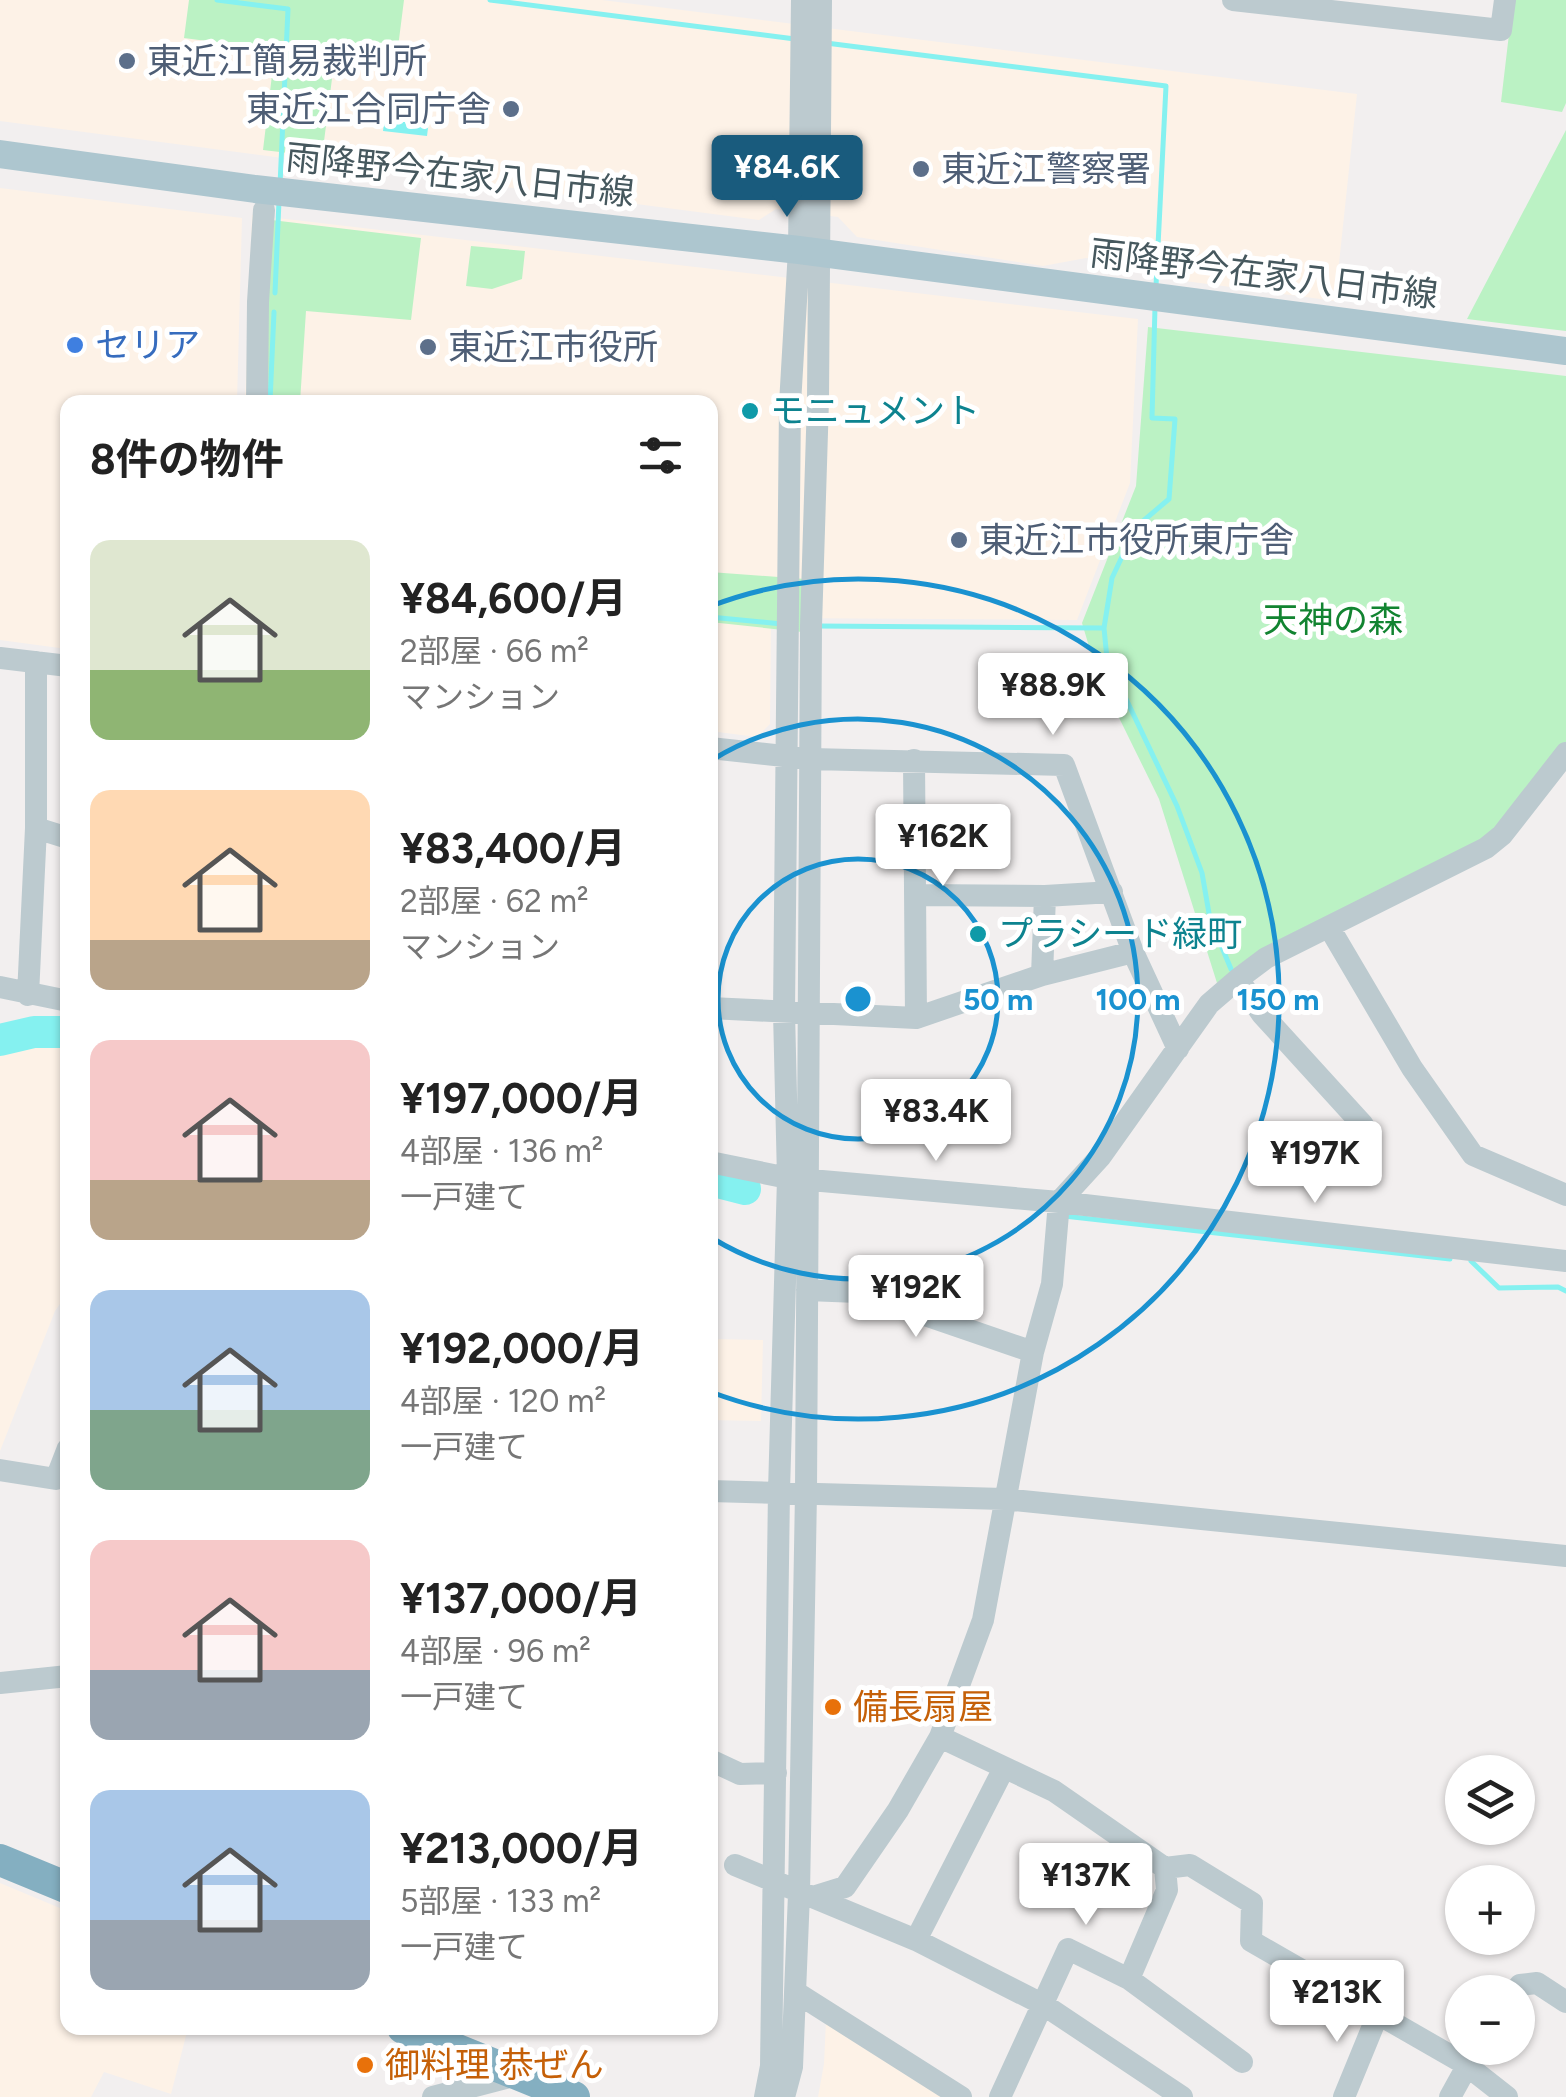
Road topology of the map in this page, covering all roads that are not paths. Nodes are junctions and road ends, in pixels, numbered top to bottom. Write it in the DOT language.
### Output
graph roads {
  1 [pos="802,0"];
  2 [pos="821,0"];
  3 [pos="1232,0"];
  4 [pos="1506,0"];
  5 [pos="0,154"];
  6 [pos="264,210"];
  7 [pos="809,252"];
  8 [pos="1566,351"];
  9 [pos="257,395"];
  10 [pos="0,658"];
  11 [pos="36,662"];
  12 [pos="60,665"];
  13 [pos="718,749"];
  14 [pos="1566,753"];
  15 [pos="786,756"];
  16 [pos="811,759"];
  17 [pos="914,760"];
  18 [pos="36,828"];
  19 [pos="60,836"];
  20 [pos="1112,892"];
  21 [pos="916,895"];
  22 [pos="1044,896"];
  23 [pos="1329,927"];
  24 [pos="1134,952"];
  25 [pos="1042,975"];
  26 [pos="1238,979"];
  27 [pos="0,987"];
  28 [pos="28,994"];
  29 [pos="60,1000"];
  30 [pos="718,1008"];
  31 [pos="784,1012"];
  32 [pos="808,1012"];
  33 [pos="916,1018"];
  34 [pos="1178,1049"];
  35 [pos="1364,1125"];
  36 [pos="718,1163"];
  37 [pos="798,1178"];
  38 [pos="1566,1195"];
  39 [pos="1059,1202"];
  40 [pos="1566,1261"];
  41 [pos="807,1290"];
  42 [pos="1032,1352"];
  43 [pos="60,1469"];
  44 [pos="0,1470"];
  45 [pos="718,1491"];
  46 [pos="778,1491"];
  47 [pos="806,1492"];
  48 [pos="1004,1499"];
  49 [pos="1566,1556"];
  50 [pos="60,1677"];
  51 [pos="0,1683"];
  52 [pos="940,1738"];
  53 [pos="718,1764"];
  54 [pos="1004,1768"];
  55 [pos="776,1774"];
  56 [pos="0,1860"];
  57 [pos="735,1866"];
  58 [pos="1164,1868"];
  59 [pos="774,1883"];
  60 [pos="60,1885"];
  61 [pos="807,1895"];
  62 [pos="916,1940"];
  63 [pos="1129,1979"];
  64 [pos="1535,1984"];
  65 [pos="797,1994"];
  66 [pos="1566,2002"];
  67 [pos="1044,2005"];
  68 [pos="1378,2014"];
  69 [pos="421,2035"];
  70 [pos="1445,2044"];
  71 [pos="459,2050"];
  72 [pos="1242,2062"];
  73 [pos="1466,2065"];
  74 [pos="1479,2065"];
  75 [pos="517,2075"];
  76 [pos="436,2096"];
  77 [pos="574,2097"];
  78 [pos="764,2097"];
  79 [pos="784,2097"];
  80 [pos="961,2097"];
  81 [pos="1000,2097"];
  82 [pos="1182,2097"];
  83 [pos="1344,2097"];
  84 [pos="1450,2097"];
  85 [pos="1507,2097"];
  1 -- 7 [label="street"];
  2 -- 7 [label="street"];
  3 -- 4 [label="street"];
  5 -- 7 [label="main road, 雨降野今在家八日市線"];
  6 -- 9 [label="street"];
  7 -- 8 [label="main road, 雨降野今在家八日市線"];
  7 -- 15 [label="street"];
  7 -- 16 [label="street"];
  10 -- 11 [label="street"];
  11 -- 12 [label="street"];
  11 -- 18 [label="street"];
  13 -- 15 [label="street"];
  14 -- 23 [label="street"];
  15 -- 16 [label="street"];
  15 -- 31 [label="street"];
  16 -- 17 [label="street"];
  16 -- 32 [label="street"];
  17 -- 20 [label="street"];
  17 -- 21 [label="street"];
  18 -- 19 [label="street"];
  18 -- 28 [label="street"];
  20 -- 22 [label="street"];
  20 -- 24 [label="street"];
  21 -- 22 [label="street"];
  21 -- 33 [label="street"];
  22 -- 25 [label="street"];
  23 -- 26 [label="street"];
  23 -- 38 [label="street"];
  24 -- 25 [label="street"];
  24 -- 34 [label="street"];
  25 -- 33 [label="street"];
  26 -- 34 [label="street"];
  26 -- 35 [label="street"];
  27 -- 28 [label="street"];
  28 -- 29 [label="street"];
  30 -- 31 [label="street"];
  31 -- 32 [label="street"];
  31 -- 37 [label="street"];
  32 -- 33 [label="street"];
  32 -- 37 [label="street"];
  34 -- 39 [label="street"];
  36 -- 37 [label="street"];
  37 -- 39 [label="street"];
  37 -- 41 [label="street"];
  37 -- 46 [label="street"];
  39 -- 40 [label="street"];
  39 -- 42 [label="street"];
  41 -- 42 [label="street"];
  41 -- 47 [label="street"];
  42 -- 48 [label="street"];
  43 -- 44 [label="street"];
  45 -- 46 [label="street"];
  46 -- 47 [label="street"];
  46 -- 55 [label="street"];
  47 -- 48 [label="street"];
  47 -- 61 [label="street"];
  48 -- 49 [label="street"];
  48 -- 52 [label="street"];
  50 -- 51 [label="street"];
  52 -- 54 [label="street"];
  52 -- 61 [label="street"];
  53 -- 55 [label="street"];
  54 -- 58 [label="street"];
  54 -- 62 [label="street"];
  55 -- 59 [label="street"];
  56 -- 60 [label="highway"];
  57 -- 59 [label="street"];
  58 -- 63 [label="street"];
  58 -- 68 [label="street"];
  59 -- 61 [label="street"];
  59 -- 78 [label="street"];
  61 -- 62 [label="street"];
  61 -- 65 [label="street"];
  62 -- 67 [label="street"];
  63 -- 67 [label="street"];
  63 -- 72 [label="street"];
  64 -- 66 [label="street"];
  65 -- 79 [label="street"];
  65 -- 80 [label="street"];
  67 -- 81 [label="street"];
  67 -- 82 [label="street"];
  68 -- 70 [label="street"];
  68 -- 83 [label="street"];
  69 -- 71 [label="highway"];
  71 -- 75 [label="highway"];
  71 -- 76 [label="street"];
  73 -- 84 [label="street"];
  74 -- 85 [label="street"];
  75 -- 76 [label="street"];
  75 -- 77 [label="highway"];
}
